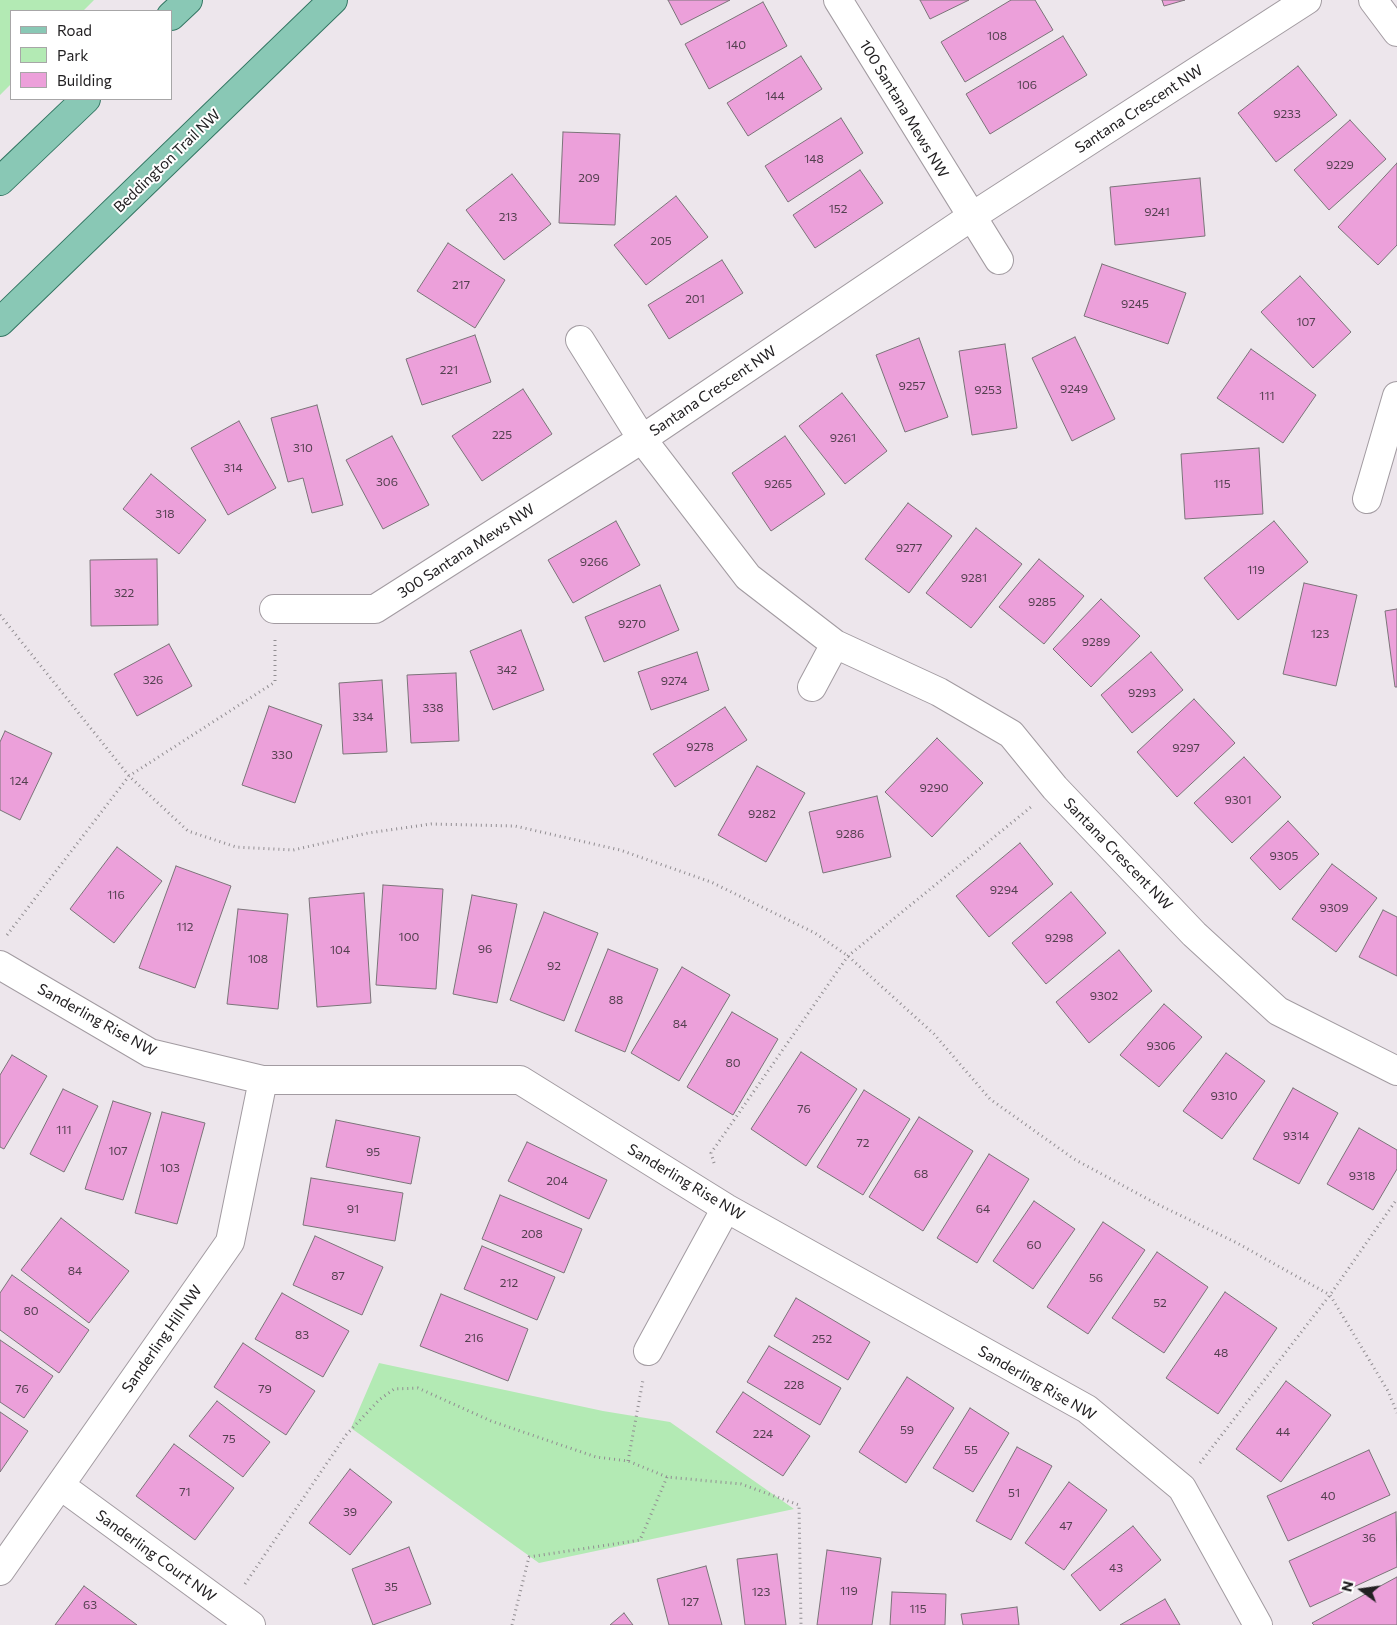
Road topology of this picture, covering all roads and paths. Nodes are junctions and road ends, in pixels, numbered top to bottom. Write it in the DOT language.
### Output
graph roads {
  1 [pos="188,0"];
  2 [pos="333,0"];
  3 [pos="838,0"];
  4 [pos="1307,0"];
  5 [pos="1373,0"];
  6 [pos="172,15"];
  7 [pos="1397,32"];
  8 [pos="83,100"];
  9 [pos="83,100"];
  10 [pos="0,171"];
  11 [pos="0,181"];
  12 [pos="970,217"];
  13 [pos="999,260"];
  14 [pos="0,322"];
  15 [pos="580,340"];
  16 [pos="1397,396"];
  17 [pos="642,439"];
  18 [pos="1367,498"];
  19 [pos="274,609"];
  20 [pos="0,615"];
  21 [pos="836,644"];
  22 [pos="812,687"];
  23 [pos="130,776"];
  24 [pos="1055,788"];
  25 [pos="6,935"];
  26 [pos="848,956"];
  27 [pos="0,965"];
  28 [pos="1397,1072"];
  29 [pos="263,1080"];
  30 [pos="1397,1199"];
  31 [pos="726,1208"];
  32 [pos="1330,1295"];
  33 [pos="648,1351"];
  34 [pos="1397,1413"];
  35 [pos="628,1461"];
  36 [pos="667,1477"];
  37 [pos="61,1486"];
  38 [pos="1182,1488"];
  39 [pos="0,1571"];
  40 [pos="241,1618"];
  41 [pos="512,1625"];
  42 [pos="801,1625"];
  43 [pos="1258,1625"];
  1 -- 6 [label="main road"];
  2 -- 14 [label="main road, Beddington Trail NW"];
  3 -- 12 [label="street, 100 Santana Mews NW"];
  4 -- 12 [label="street, Santana Crescent NW"];
  5 -- 7 [label="street"];
  8 -- 10 [label="main road"];
  9 -- 11 [label="main road"];
  12 -- 13 [label="street"];
  12 -- 17 [label="street, Santana Crescent NW"];
  15 -- 17 [label="street"];
  16 -- 18 [label="street"];
  17 -- 19 [label="street, 300 Santana Mews NW"];
  17 -- 21 [label="street, Santana Crescent NW"];
  19 -- 23 [label="path"];
  20 -- 23 [label="path"];
  21 -- 22 [label="street"];
  21 -- 24 [label="street, Santana Crescent NW"];
  23 -- 25 [label="path"];
  23 -- 26 [label="path"];
  24 -- 26 [label="path"];
  24 -- 28 [label="street, Santana Crescent NW"];
  26 -- 31 [label="path"];
  26 -- 32 [label="path"];
  27 -- 29 [label="street, Sanderling Rise NW"];
  29 -- 31 [label="street, Sanderling Rise NW"];
  29 -- 37 [label="street, Sanderling Hill NW"];
  30 -- 32 [label="path"];
  31 -- 33 [label="street"];
  31 -- 38 [label="street, Sanderling Rise NW"];
  32 -- 34 [label="path"];
  32 -- 38 [label="path"];
  33 -- 35 [label="path"];
  35 -- 36 [label="path"];
  35 -- 40 [label="path"];
  36 -- 41 [label="path"];
  36 -- 42 [label="path"];
  37 -- 39 [label="street, Sanderling Hill NW"];
  37 -- 40 [label="street, Sanderling Court NW"];
  38 -- 43 [label="street, Sanderling Rise NW"];
}
